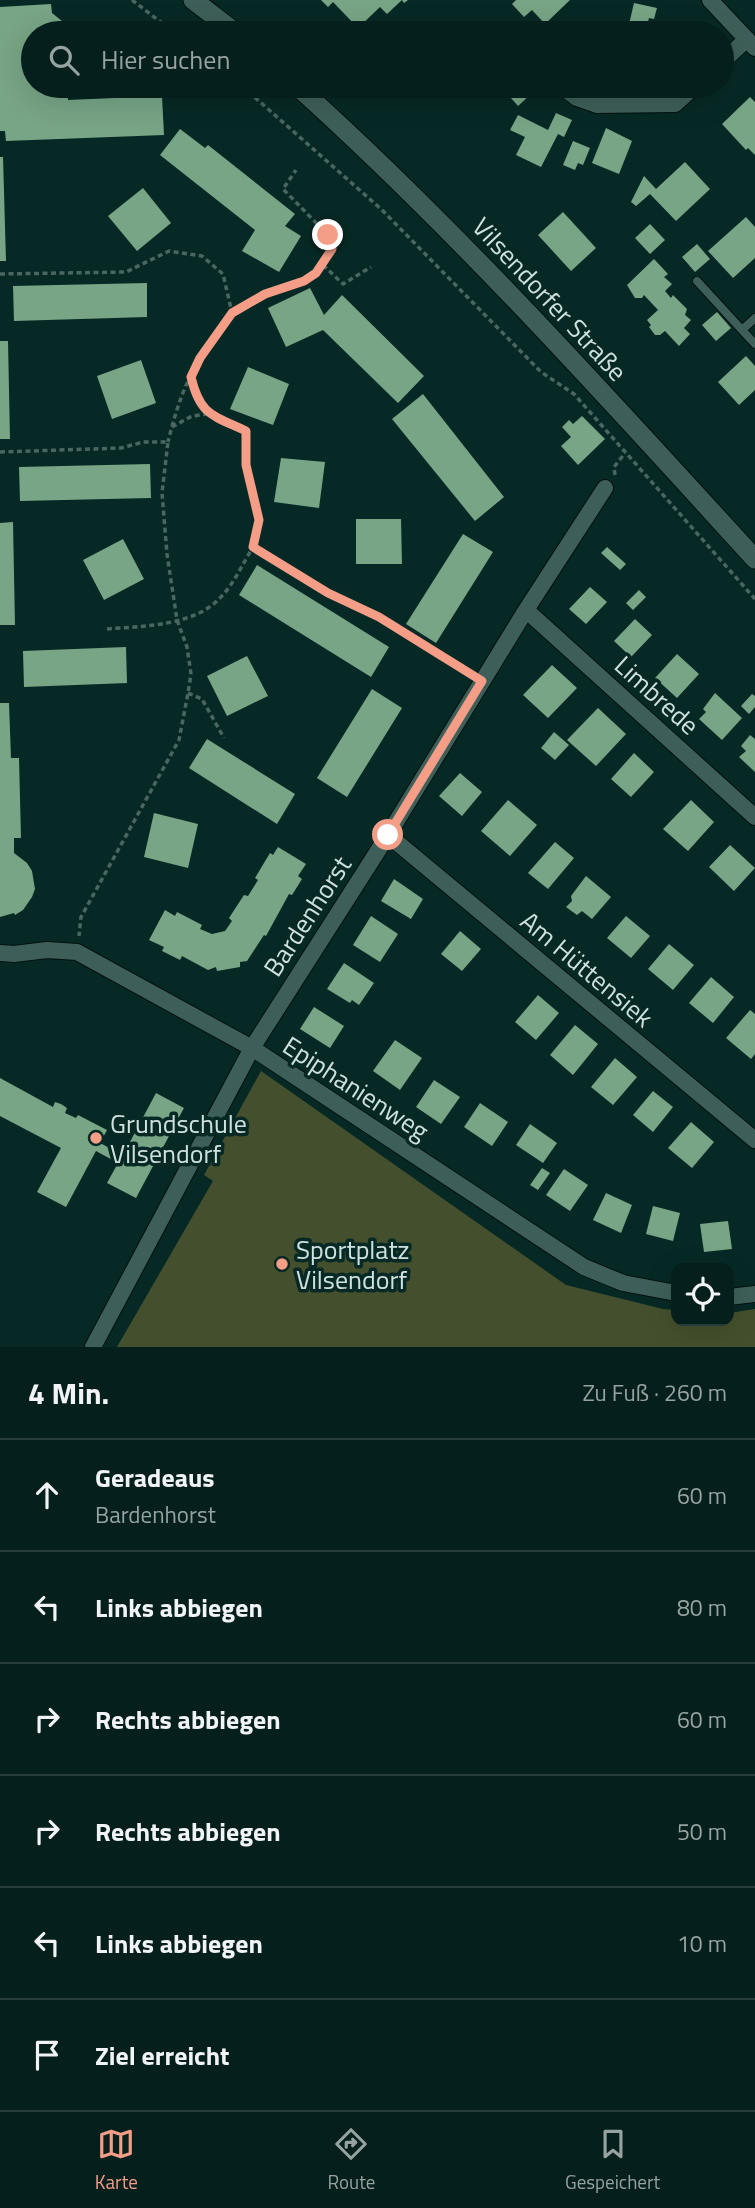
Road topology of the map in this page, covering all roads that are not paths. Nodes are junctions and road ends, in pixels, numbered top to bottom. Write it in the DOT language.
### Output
graph roads {
  1 [pos="194,0"];
  2 [pos="710,0"];
  3 [pos="221,21"];
  4 [pos="730,21"];
  5 [pos="734,25"];
  6 [pos="751,43"];
  7 [pos="734,54"];
  8 [pos="310,98"];
  9 [pos="577,98"];
  10 [pos="682,98"];
  11 [pos="697,281"];
  12 [pos="755,318"];
  13 [pos="742,330"];
  14 [pos="755,344"];
  15 [pos="605,488"];
  16 [pos="755,559"];
  17 [pos="526,610"];
  18 [pos="755,817"];
  19 [pos="388,835"];
  20 [pos="0,953"];
  21 [pos="252,1048"];
  22 [pos="755,1140"];
  23 [pos="671,1292"];
  24 [pos="755,1294"];
  25 [pos="734,1296"];
  26 [pos="93,1347"];
  1 -- 3 [label="main road"];
  2 -- 4 [label="street"];
  5 -- 6 [label="street"];
  6 -- 7 [label="street"];
  8 -- 16 [label="main road, Vilsendorfer Straße"];
  9 -- 10 [label="street"];
  11 -- 13 [label="lane"];
  12 -- 13 [label="lane"];
  13 -- 14 [label="lane"];
  15 -- 17 [label="street, Bardenhorst"];
  17 -- 18 [label="street, Limbrede"];
  17 -- 19 [label="street, Bardenhorst"];
  19 -- 21 [label="street, Bardenhorst"];
  19 -- 22 [label="street, Am Hüttensiek"];
  20 -- 21 [label="street, Epiphanienweg"];
  21 -- 23 [label="street, Epiphanienweg"];
  21 -- 26 [label="street, Bardenhorst"];
  24 -- 25 [label="street"];
}
